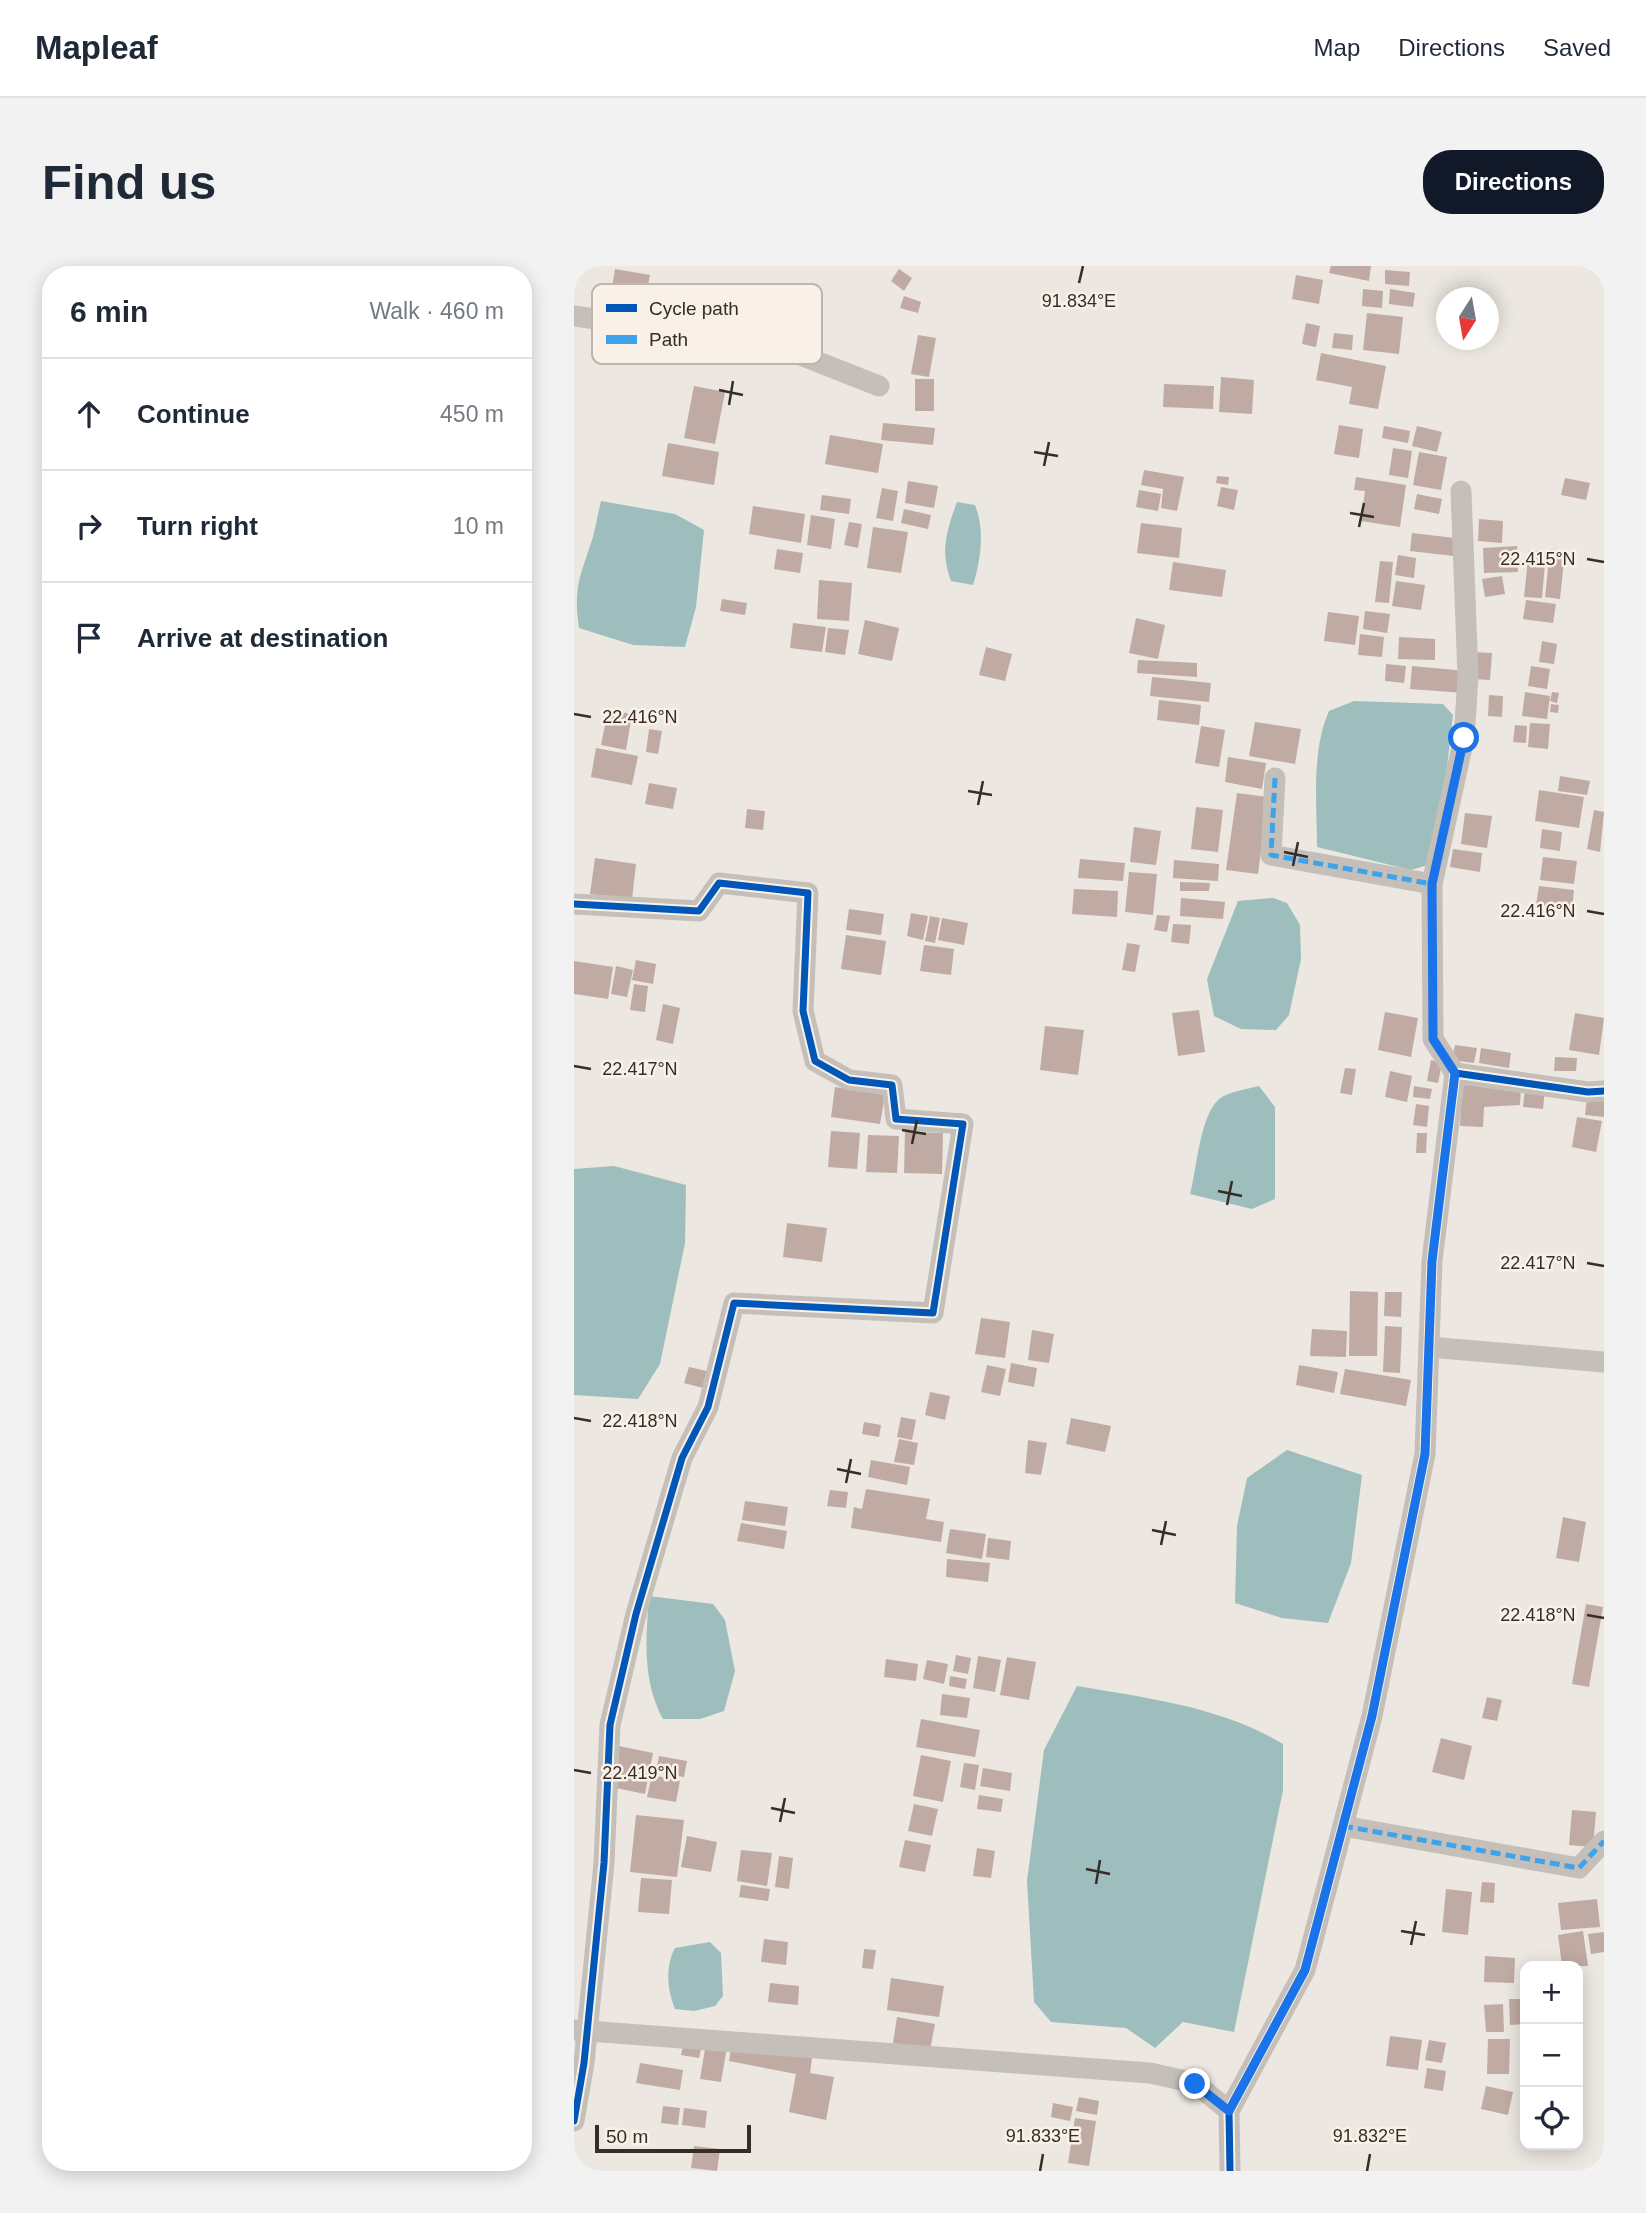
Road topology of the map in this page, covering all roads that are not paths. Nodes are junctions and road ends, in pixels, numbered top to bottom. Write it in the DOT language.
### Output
graph roads {
  1 [pos="574,316"];
  2 [pos="592,319"];
  3 [pos="822,364"];
  4 [pos="878,386"];
  5 [pos="1461,491"];
  6 [pos="1275,778"];
  7 [pos="1432,884"];
  8 [pos="574,904"];
  9 [pos="1455,1073"];
  10 [pos="1604,1091"];
  11 [pos="1429,1347"];
  12 [pos="1604,1362"];
  13 [pos="1343,1826"];
  14 [pos="1604,1841"];
  15 [pos="580,2031"];
  16 [pos="1229,2111"];
  17 [pos="574,2121"];
  18 [pos="1230,2171"];
  1 -- 2 [label="street"];
  3 -- 4 [label="street"];
  5 -- 7 [label="street"];
  6 -- 7 [label="street"];
  7 -- 9 [label="street"];
  8 -- 15 [label="street"];
  9 -- 10 [label="street"];
  9 -- 11 [label="street"];
  11 -- 12 [label="street"];
  11 -- 13 [label="street"];
  13 -- 14 [label="street"];
  13 -- 16 [label="street"];
  15 -- 16 [label="street"];
  15 -- 17 [label="street"];
  16 -- 18 [label="street"];
}
